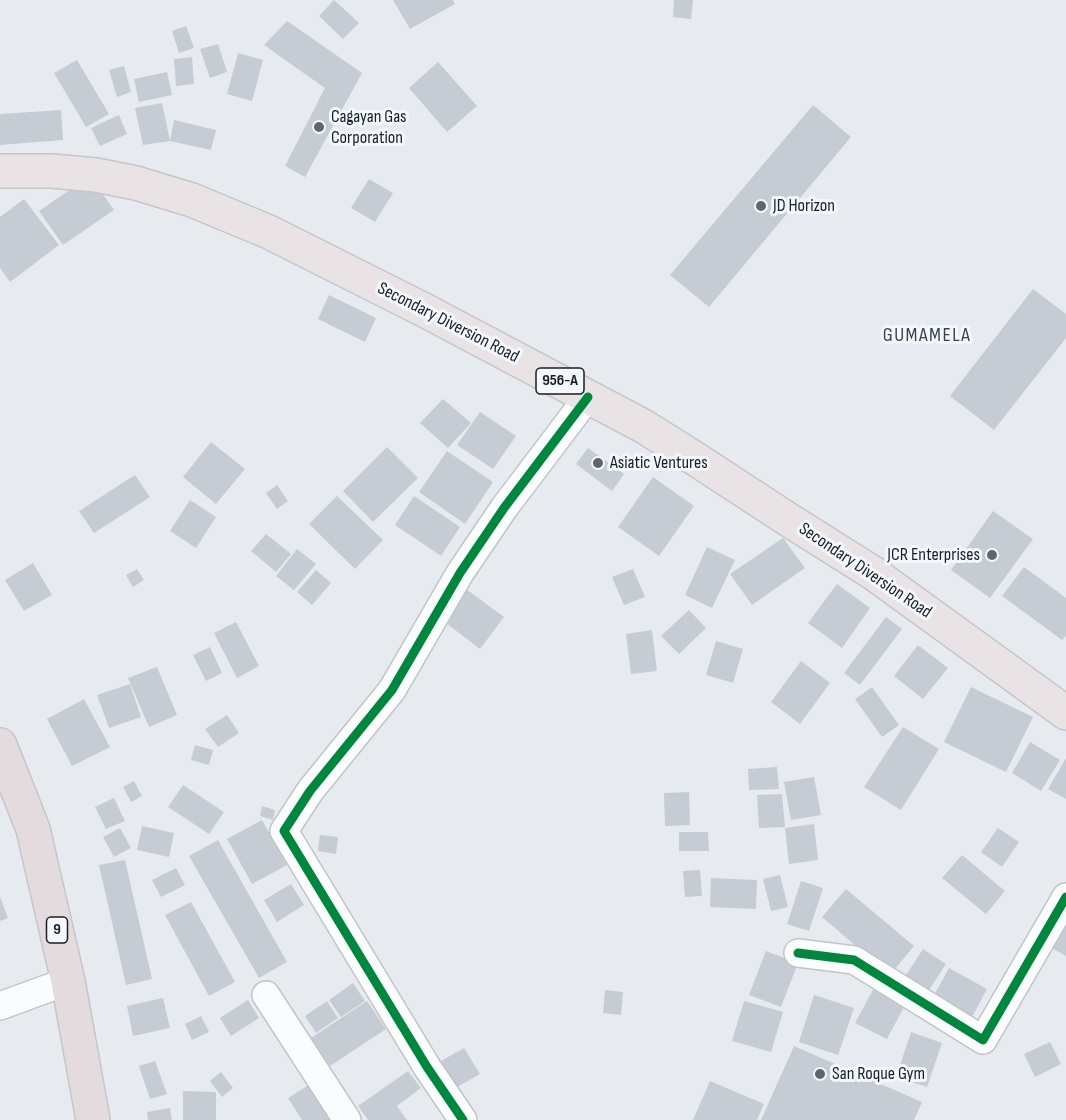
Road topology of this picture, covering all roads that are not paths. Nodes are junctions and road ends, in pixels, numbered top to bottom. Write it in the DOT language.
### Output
graph roads {
  1 [pos="0,171"];
  2 [pos="588,396"];
  3 [pos="1066,713"];
  4 [pos="0,745"];
  5 [pos="1066,897"];
  6 [pos="798,953"];
  7 [pos="68,981"];
  8 [pos="266,995"];
  9 [pos="0,1006"];
  10 [pos="93,1120"];
  11 [pos="347,1120"];
  12 [pos="464,1120"];
  1 -- 2 [label="main road, Secondary Diversion Road / 956-A"];
  2 -- 3 [label="main road, Secondary Diversion Road / 956-A"];
  2 -- 12 [label="street"];
  4 -- 7 [label="highway, 9"];
  5 -- 6 [label="street"];
  7 -- 9 [label="street"];
  7 -- 10 [label="highway, 9"];
  8 -- 11 [label="street"];
}
